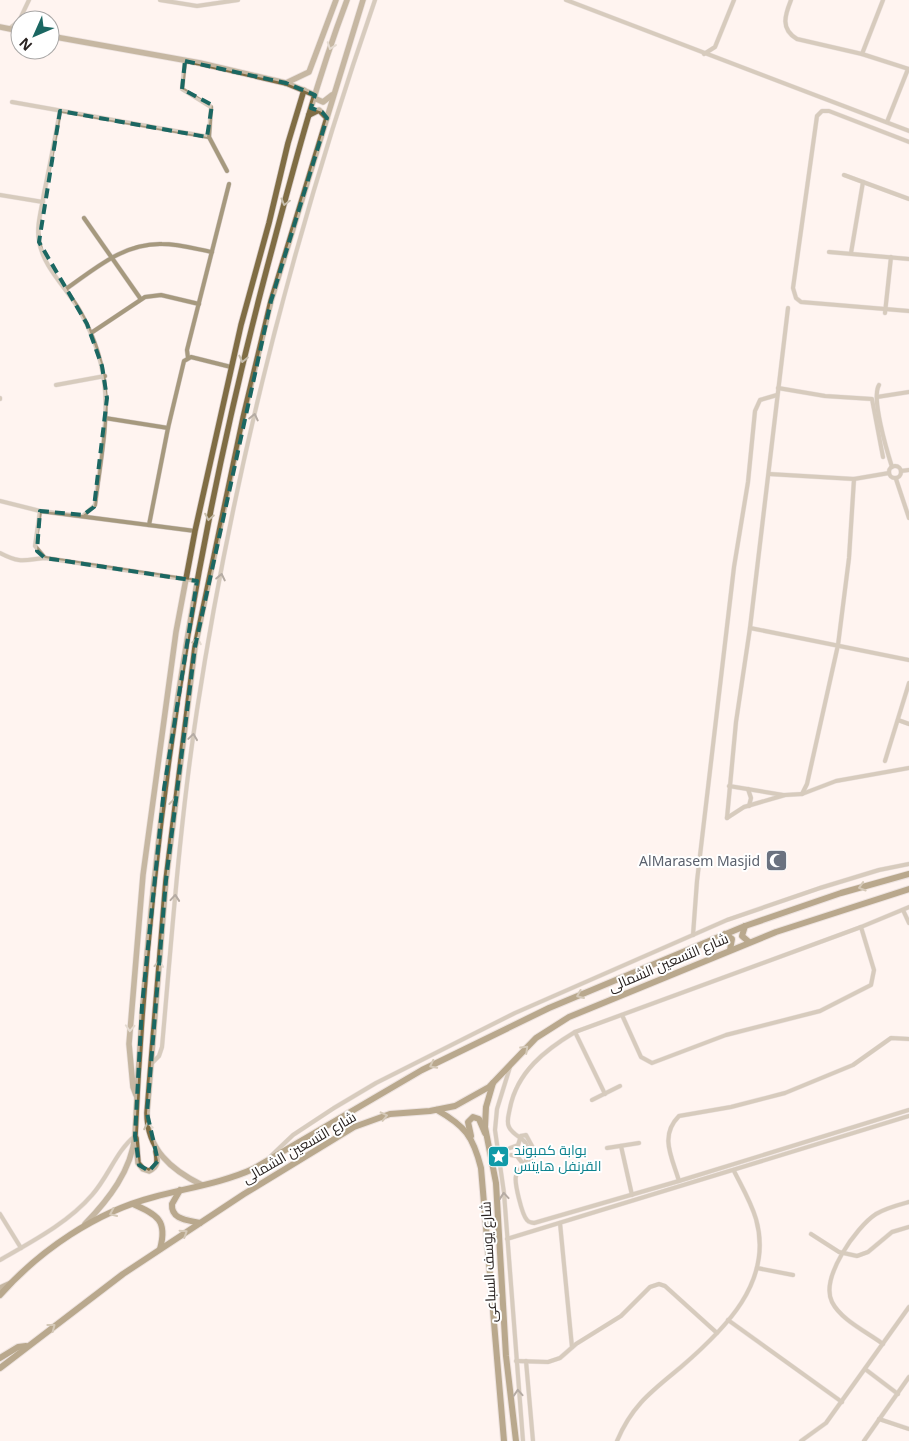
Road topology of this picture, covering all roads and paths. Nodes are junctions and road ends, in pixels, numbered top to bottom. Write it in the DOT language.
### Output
graph roads {
  1 [pos="29,0"];
  2 [pos="160,0"];
  3 [pos="238,0"];
  4 [pos="336,0"];
  5 [pos="347,0"];
  6 [pos="363,0"];
  7 [pos="374,0"];
  8 [pos="566,0"];
  9 [pos="727,0"];
  10 [pos="791,0"];
  11 [pos="883,0"];
  12 [pos="734,1"];
  13 [pos="0,27"];
  14 [pos="8,29"];
  15 [pos="60,38"];
  16 [pos="715,48"];
  17 [pos="704,54"];
  18 [pos="862,54"];
  19 [pos="718,59"];
  20 [pos="185,60"];
  21 [pos="909,69"];
  22 [pos="286,83"];
  23 [pos="304,90"];
  24 [pos="334,94"];
  25 [pos="314,96"];
  26 [pos="12,102"];
  27 [pos="60,111"];
  28 [pos="308,115"];
  29 [pos="327,118"];
  30 [pos="887,122"];
  31 [pos="909,131"];
  32 [pos="209,137"];
  33 [pos="909,142"];
  34 [pos="227,171"];
  35 [pos="844,175"];
  36 [pos="863,182"];
  37 [pos="229,184"];
  38 [pos="0,195"];
  39 [pos="909,199"];
  40 [pos="43,202"];
  41 [pos="84,218"];
  42 [pos="212,252"];
  43 [pos="829,252"];
  44 [pos="851,254"];
  45 [pos="112,257"];
  46 [pos="891,257"];
  47 [pos="909,259"];
  48 [pos="66,289"];
  49 [pos="140,298"];
  50 [pos="200,304"];
  51 [pos="788,308"];
  52 [pos="885,311"];
  53 [pos="909,311"];
  54 [pos="90,333"];
  55 [pos="188,358"];
  56 [pos="231,367"];
  57 [pos="104,376"];
  58 [pos="56,385"];
  59 [pos="879,385"];
  60 [pos="778,388"];
  61 [pos="909,392"];
  62 [pos="777,395"];
  63 [pos="877,397"];
  64 [pos="105,418"];
  65 [pos="168,428"];
  66 [pos="214,443"];
  67 [pos="224,445"];
  68 [pos="883,457"];
  69 [pos="892,467"];
  70 [pos="909,470"];
  71 [pos="901,471"];
  72 [pos="889,473"];
  73 [pos="769,474"];
  74 [pos="854,479"];
  75 [pos="896,479"];
  76 [pos="0,501"];
  77 [pos="40,511"];
  78 [pos="84,515"];
  79 [pos="909,518"];
  80 [pos="149,525"];
  81 [pos="195,531"];
  82 [pos="0,553"];
  83 [pos="45,558"];
  84 [pos="186,579"];
  85 [pos="197,581"];
  86 [pos="750,628"];
  87 [pos="838,646"];
  88 [pos="909,660"];
  89 [pos="909,683"];
  90 [pos="898,720"];
  91 [pos="909,724"];
  92 [pos="885,761"];
  93 [pos="909,768"];
  94 [pos="730,786"];
  95 [pos="748,789"];
  96 [pos="802,794"];
  97 [pos="785,795"];
  98 [pos="748,806"];
  99 [pos="909,864"];
  100 [pos="909,874"];
  101 [pos="909,889"];
  102 [pos="909,907"];
  103 [pos="903,910"];
  104 [pos="909,923"];
  105 [pos="745,926"];
  106 [pos="861,927"];
  107 [pos="725,934"];
  108 [pos="693,935"];
  109 [pos="750,942"];
  110 [pos="730,950"];
  111 [pos="622,1015"];
  112 [pos="575,1032"];
  113 [pos="909,1039"];
  114 [pos="512,1062"];
  115 [pos="150,1065"];
  116 [pos="494,1082"];
  117 [pos="620,1086"];
  118 [pos="605,1094"];
  119 [pos="137,1097"];
  120 [pos="592,1100"];
  121 [pos="436,1110"];
  122 [pos="909,1110"];
  123 [pos="909,1116"];
  124 [pos="486,1133"];
  125 [pos="135,1136"];
  126 [pos="521,1136"];
  127 [pos="470,1137"];
  128 [pos="639,1143"];
  129 [pos="621,1146"];
  130 [pos="607,1148"];
  131 [pos="156,1150"];
  132 [pos="499,1150"];
  133 [pos="500,1156"];
  134 [pos="267,1162"];
  135 [pos="524,1165"];
  136 [pos="734,1171"];
  137 [pos="679,1181"];
  138 [pos="202,1185"];
  139 [pos="180,1190"];
  140 [pos="632,1194"];
  141 [pos="909,1202"];
  142 [pos="133,1204"];
  143 [pos="0,1214"];
  144 [pos="498,1220"];
  145 [pos="506,1220"];
  146 [pos="200,1223"];
  147 [pos="560,1223"];
  148 [pos="909,1227"];
  149 [pos="79,1230"];
  150 [pos="811,1234"];
  151 [pos="507,1239"];
  152 [pos="21,1248"];
  153 [pos="160,1249"];
  154 [pos="844,1253"];
  155 [pos="0,1260"];
  156 [pos="757,1268"];
  157 [pos="793,1275"];
  158 [pos="11,1283"];
  159 [pos="0,1288"];
  160 [pos="0,1294"];
  161 [pos="909,1307"];
  162 [pos="728,1320"];
  163 [pos="717,1333"];
  164 [pos="883,1344"];
  165 [pos="27,1346"];
  166 [pos="572,1347"];
  167 [pos="0,1358"];
  168 [pos="516,1361"];
  169 [pos="526,1361"];
  170 [pos="0,1368"];
  171 [pos="865,1369"];
  172 [pos="909,1377"];
  173 [pos="898,1394"];
  174 [pos="842,1402"];
  175 [pos="879,1419"];
  176 [pos="909,1428"];
  177 [pos="504,1441"];
  178 [pos="516,1441"];
  179 [pos="523,1441"];
  180 [pos="533,1441"];
  181 [pos="617,1441"];
  182 [pos="801,1441"];
  183 [pos="864,1441"];
  1 -- 14 [label="street"];
  2 -- 3 [label="street"];
  4 -- 22 [label="main road"];
  5 -- 25 [label="main road, one-way"];
  6 -- 24 [label="main road"];
  115 -- 7 [label="street, one-way"];
  8 -- 17 [label="street"];
  9 -- 12 [label="street"];
  10 -- 18 [label="street"];
  11 -- 18 [label="street"];
  12 -- 16 [label="street"];
  13 -- 14 [label="main road"];
  15 -- 20 [label="main road"];
  16 -- 17 [label="street"];
  16 -- 19 [label="street"];
  17 -- 19 [label="street"];
  18 -- 21 [label="street"];
  19 -- 30 [label="street"];
  20 -- 22 [label="main road"];
  20 -- 32 [label="street"];
  21 -- 30 [label="street"];
  22 -- 23 [label="main road"];
  23 -- 25 [label="main road"];
  23 -- 56 [label="main road"];
  24 -- 25 [label="main road"];
  24 -- 29 [label="main road"];
  25 -- 28 [label="main road"];
  26 -- 27 [label="street"];
  27 -- 32 [label="street"];
  27 -- 40 [label="street"];
  28 -- 29 [label="main road"];
  28 -- 67 [label="main road, one-way"];
  115 -- 29 [label="main road, one-way"];
  30 -- 31 [label="street"];
  32 -- 34 [label="street"];
  33 -- 52 [label="street"];
  35 -- 36 [label="street"];
  36 -- 39 [label="street"];
  36 -- 44 [label="street"];
  37 -- 42 [label="street"];
  38 -- 40 [label="street"];
  40 -- 48 [label="street"];
  41 -- 45 [label="street"];
  42 -- 45 [label="street"];
  42 -- 50 [label="street"];
  43 -- 44 [label="street"];
  44 -- 46 [label="street"];
  45 -- 48 [label="street"];
  45 -- 49 [label="street"];
  46 -- 47 [label="street"];
  46 -- 52 [label="street"];
  48 -- 54 [label="street"];
  49 -- 50 [label="street"];
  49 -- 54 [label="street"];
  50 -- 55 [label="street"];
  51 -- 60 [label="street"];
  52 -- 53 [label="street"];
  54 -- 57 [label="street"];
  55 -- 56 [label="street"];
  55 -- 65 [label="street"];
  56 -- 66 [label="main road"];
  57 -- 58 [label="street"];
  57 -- 64 [label="street"];
  59 -- 63 [label="street"];
  60 -- 62 [label="street"];
  60 -- 68 [label="street"];
  61 -- 63 [label="street"];
  62 -- 73 [label="street"];
  62 -- 108 [label="street"];
  63 -- 69 [label="street"];
  64 -- 65 [label="street"];
  64 -- 78 [label="street"];
  65 -- 80 [label="street"];
  66 -- 67 [label="main road"];
  66 -- 81 [label="main road"];
  67 -- 85 [label="main road, one-way"];
  69 -- 71 [label="street"];
  69 -- 72 [label="street"];
  70 -- 71 [label="street"];
  71 -- 75 [label="street"];
  72 -- 74 [label="street"];
  72 -- 75 [label="street"];
  73 -- 74 [label="street"];
  73 -- 86 [label="street"];
  74 -- 87 [label="street"];
  75 -- 79 [label="street"];
  76 -- 77 [label="street"];
  77 -- 78 [label="street"];
  77 -- 83 [label="street"];
  78 -- 80 [label="street"];
  80 -- 81 [label="street"];
  81 -- 84 [label="main road"];
  82 -- 83 [label="street"];
  83 -- 84 [label="street"];
  84 -- 85 [label="street"];
  84 -- 119 [label="main road, one-way"];
  85 -- 119 [label="main road"];
  86 -- 87 [label="street"];
  86 -- 94 [label="street"];
  87 -- 88 [label="street"];
  87 -- 96 [label="street"];
  89 -- 90 [label="street"];
  90 -- 91 [label="street"];
  90 -- 92 [label="street"];
  93 -- 96 [label="street"];
  94 -- 95 [label="street"];
  94 -- 98 [label="street"];
  95 -- 97 [label="street"];
  95 -- 98 [label="street"];
  96 -- 97 [label="street"];
  97 -- 98 [label="street"];
  99 -- 108 [label="street"];
  100 -- 105 [label="main road, شارع التسعين الشمالى, one-way"];
  101 -- 109 [label="main road, شارع التسعين الشمالى"];
  102 -- 103 [label="street"];
  103 -- 104 [label="street"];
  103 -- 106 [label="street"];
  105 -- 107 [label="main road, شارع التسعين الشمالى"];
  105 -- 109 [label="main road"];
  106 -- 111 [label="street"];
  106 -- 111 [label="street"];
  107 -- 110 [label="main road"];
  107 -- 134 [label="main road, شارع التسعين الشمالى, one-way"];
  108 -- 134 [label="street"];
  109 -- 110 [label="main road, شارع التسعين الشمالى"];
  114 -- 110 [label="main road, شارع التسعين الشمالى, one-way"];
  111 -- 112 [label="street"];
  112 -- 118 [label="street"];
  112 -- 126 [label="street"];
  113 -- 137 [label="street"];
  114 -- 116 [label="main road, شارع التسعين الشمالى"];
  114 -- 132 [label="street"];
  131 -- 115 [label="main road, one-way"];
  116 -- 121 [label="main road, شارع التسعين الشمالى"];
  116 -- 124 [label="main road, شارع يوسف السباعى"];
  117 -- 118 [label="street"];
  118 -- 120 [label="street"];
  119 -- 125 [label="main road"];
  121 -- 127 [label="main road, شارع يوسف السباعى"];
  146 -- 121 [label="main road, شارع التسعين الشمالى, one-way"];
  122 -- 137 [label="street"];
  123 -- 136 [label="street"];
  124 -- 127 [label="main road"];
  124 -- 144 [label="main road, شارع يوسف السباعى"];
  125 -- 131 [label="main road"];
  125 -- 149 [label="main road"];
  125 -- 152 [label="street"];
  126 -- 132 [label="street"];
  126 -- 135 [label="street"];
  127 -- 177 [label="main road, شارع يوسف السباعى"];
  128 -- 129 [label="street"];
  129 -- 130 [label="street"];
  129 -- 140 [label="street"];
  131 -- 138 [label="main road"];
  132 -- 133 [label="street"];
  133 -- 135 [label="street"];
  145 -- 133 [label="street, one-way"];
  134 -- 138 [label="main road, شارع التسعين الشمالى"];
  135 -- 140 [label="street"];
  136 -- 147 [label="street"];
  136 -- 156 [label="street"];
  137 -- 140 [label="street"];
  138 -- 139 [label="main road, شارع التسعين الشمالى"];
  139 -- 142 [label="main road, شارع التسعين الشمالى"];
  139 -- 146 [label="main road"];
  141 -- 154 [label="street"];
  142 -- 149 [label="main road, شارع التسعين الشمالى, one-way"];
  142 -- 153 [label="main road"];
  143 -- 152 [label="street"];
  144 -- 145 [label="main road"];
  144 -- 178 [label="main road, شارع يوسف السباعى"];
  145 -- 151 [label="street"];
  153 -- 146 [label="main road, شارع التسعين الشمالى, one-way"];
  147 -- 151 [label="street"];
  147 -- 166 [label="street"];
  148 -- 154 [label="street"];
  149 -- 158 [label="main road, شارع التسعين الشمالى"];
  150 -- 154 [label="street"];
  151 -- 168 [label="street"];
  152 -- 155 [label="street"];
  165 -- 153 [label="main road, شارع التسعين الشمالى, one-way"];
  154 -- 164 [label="street"];
  156 -- 157 [label="street"];
  156 -- 162 [label="street"];
  158 -- 159 [label="main road"];
  158 -- 160 [label="main road, شارع التسعين الشمالى"];
  161 -- 164 [label="street"];
  162 -- 163 [label="street"];
  162 -- 174 [label="street"];
  163 -- 166 [label="street"];
  163 -- 181 [label="street"];
  164 -- 171 [label="street"];
  165 -- 167 [label="main road"];
  165 -- 170 [label="main road, شارع التسعين الشمالى"];
  166 -- 169 [label="street"];
  168 -- 169 [label="street"];
  179 -- 168 [label="street, one-way"];
  169 -- 180 [label="street"];
  171 -- 173 [label="street"];
  171 -- 174 [label="street"];
  172 -- 173 [label="street"];
  173 -- 175 [label="street"];
  174 -- 182 [label="street"];
  175 -- 176 [label="street"];
  175 -- 183 [label="street"];
}
